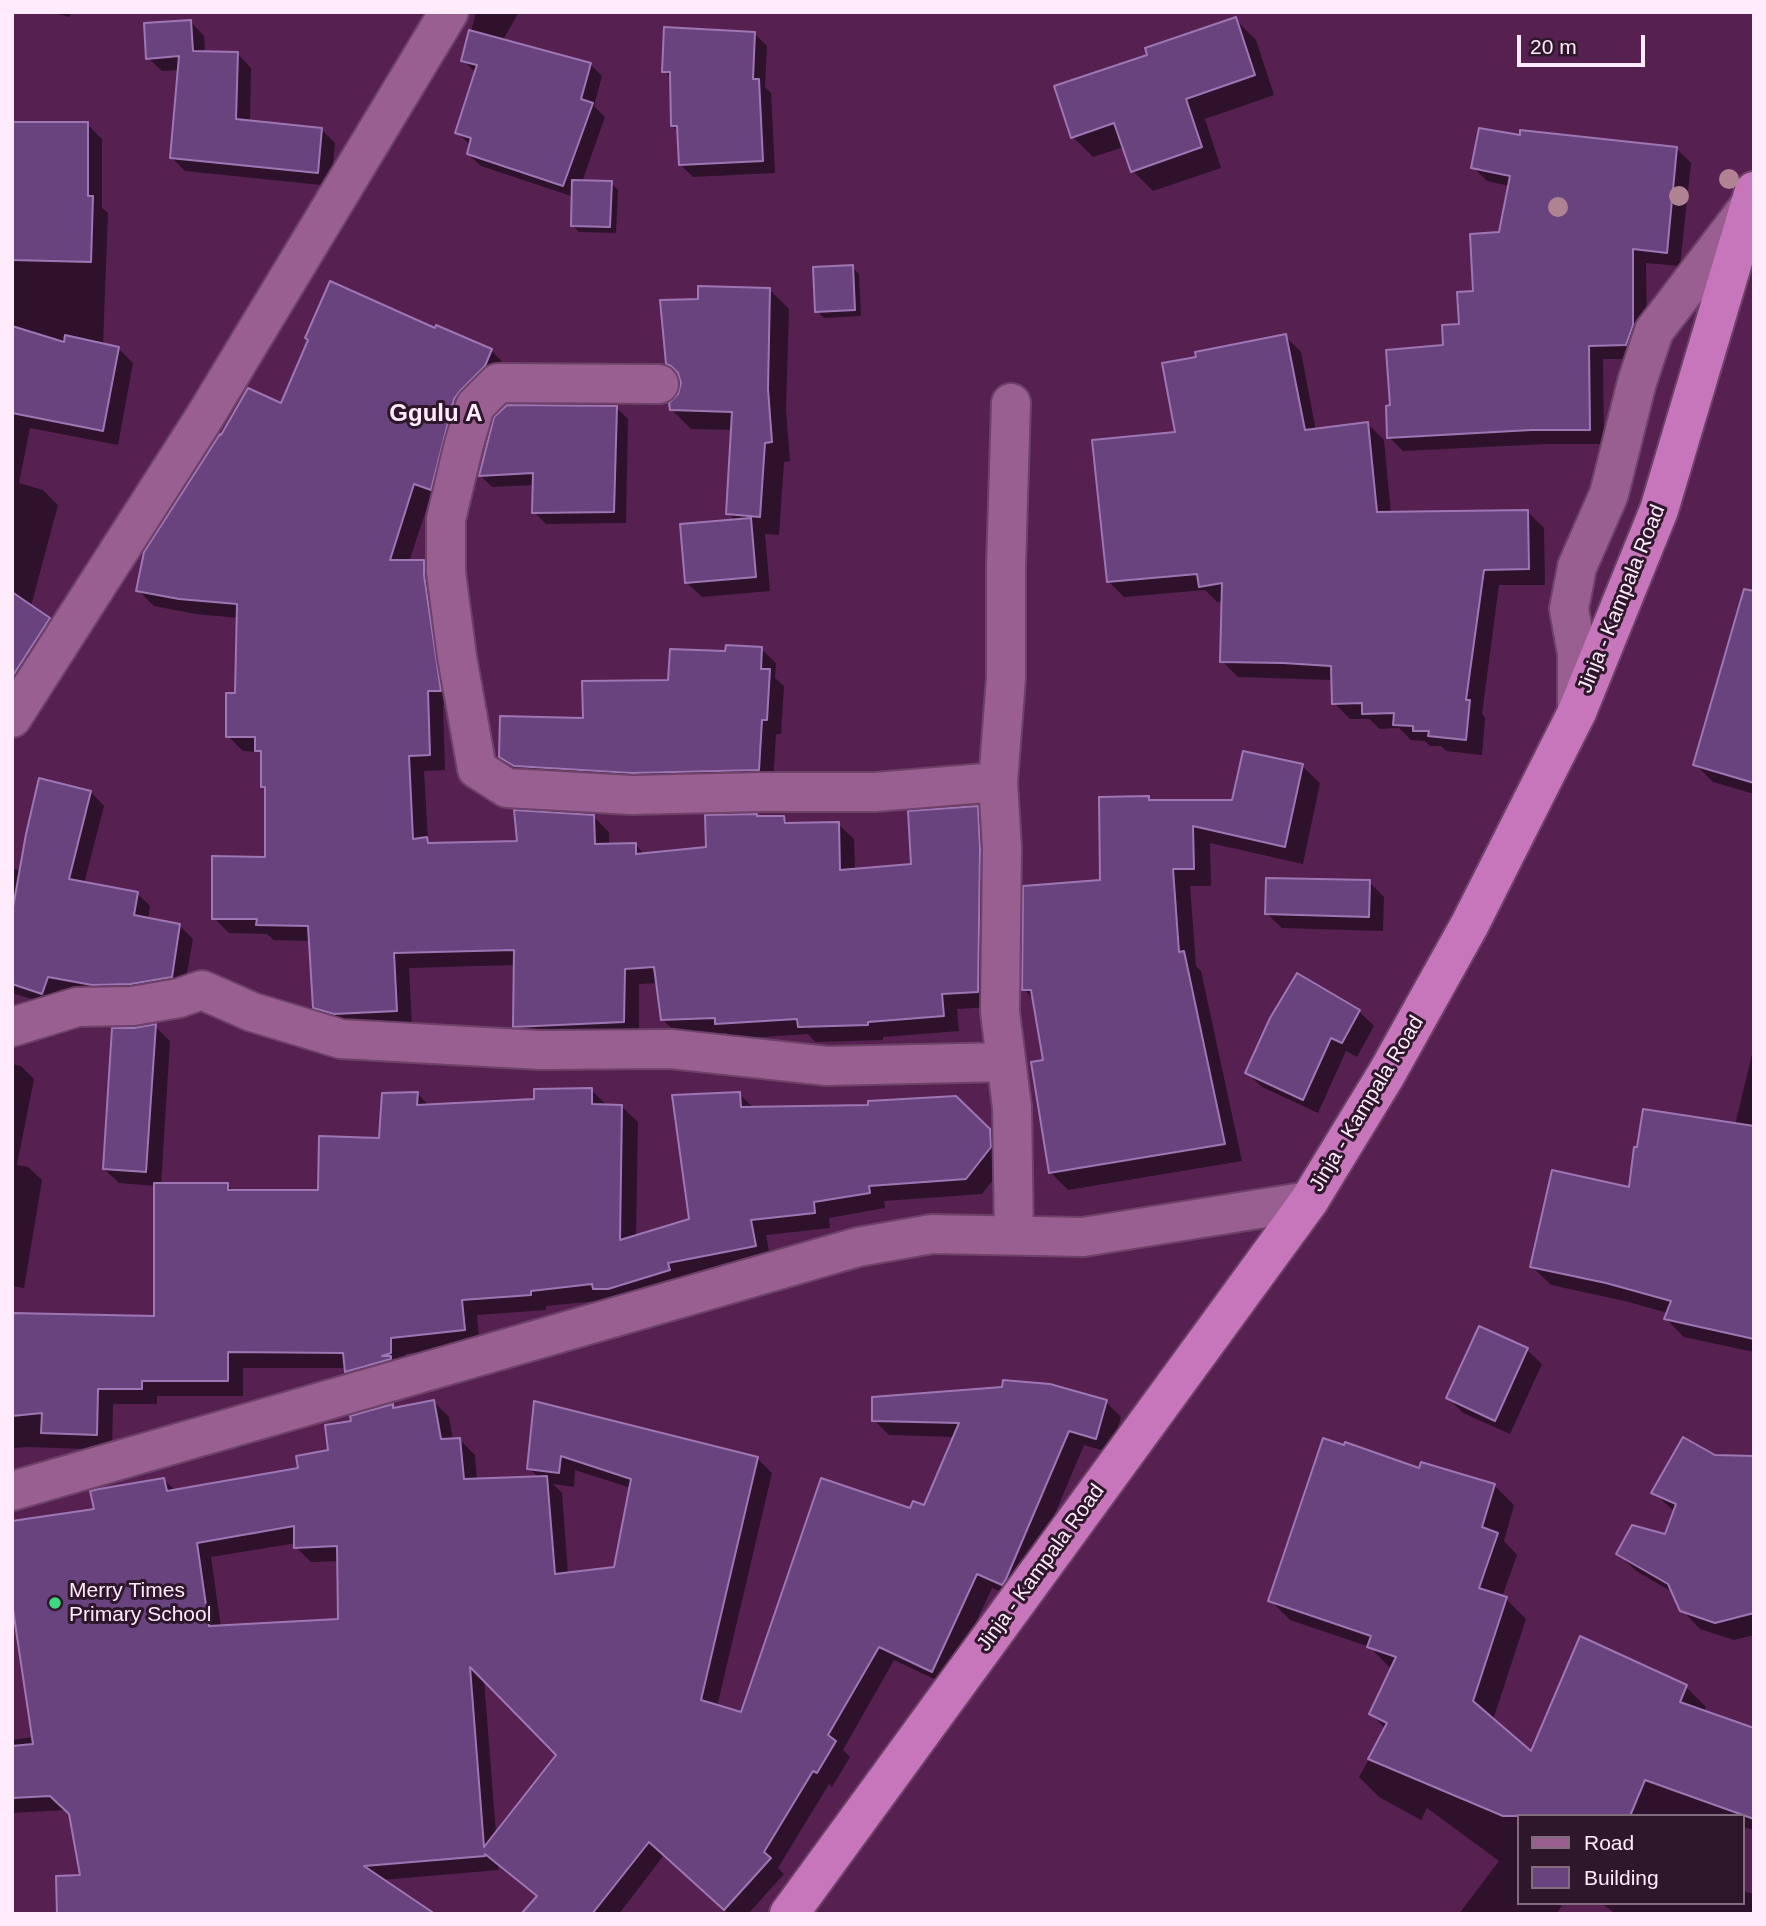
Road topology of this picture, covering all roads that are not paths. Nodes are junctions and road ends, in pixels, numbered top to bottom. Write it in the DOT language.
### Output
graph roads {
  1 [pos="449,12"];
  2 [pos="1752,198"];
  3 [pos="659,384"];
  4 [pos="1011,403"];
  5 [pos="1577,712"];
  6 [pos="12,718"];
  7 [pos="998,782"];
  8 [pos="12,1027"];
  9 [pos="1006,1062"];
  10 [pos="1308,1201"];
  11 [pos="1014,1235"];
  12 [pos="12,1491"];
  13 [pos="789,1914"];
  1 -- 6 [label="street"];
  2 -- 5 [label="highway, Jinja - Kampala Road"];
  2 -- 5 [label="street"];
  3 -- 7 [label="street"];
  4 -- 7 [label="street"];
  5 -- 10 [label="highway, Jinja - Kampala Road"];
  7 -- 9 [label="street"];
  8 -- 9 [label="street"];
  9 -- 11 [label="street"];
  10 -- 11 [label="street"];
  10 -- 13 [label="highway, Jinja - Kampala Road"];
  11 -- 12 [label="street"];
}
